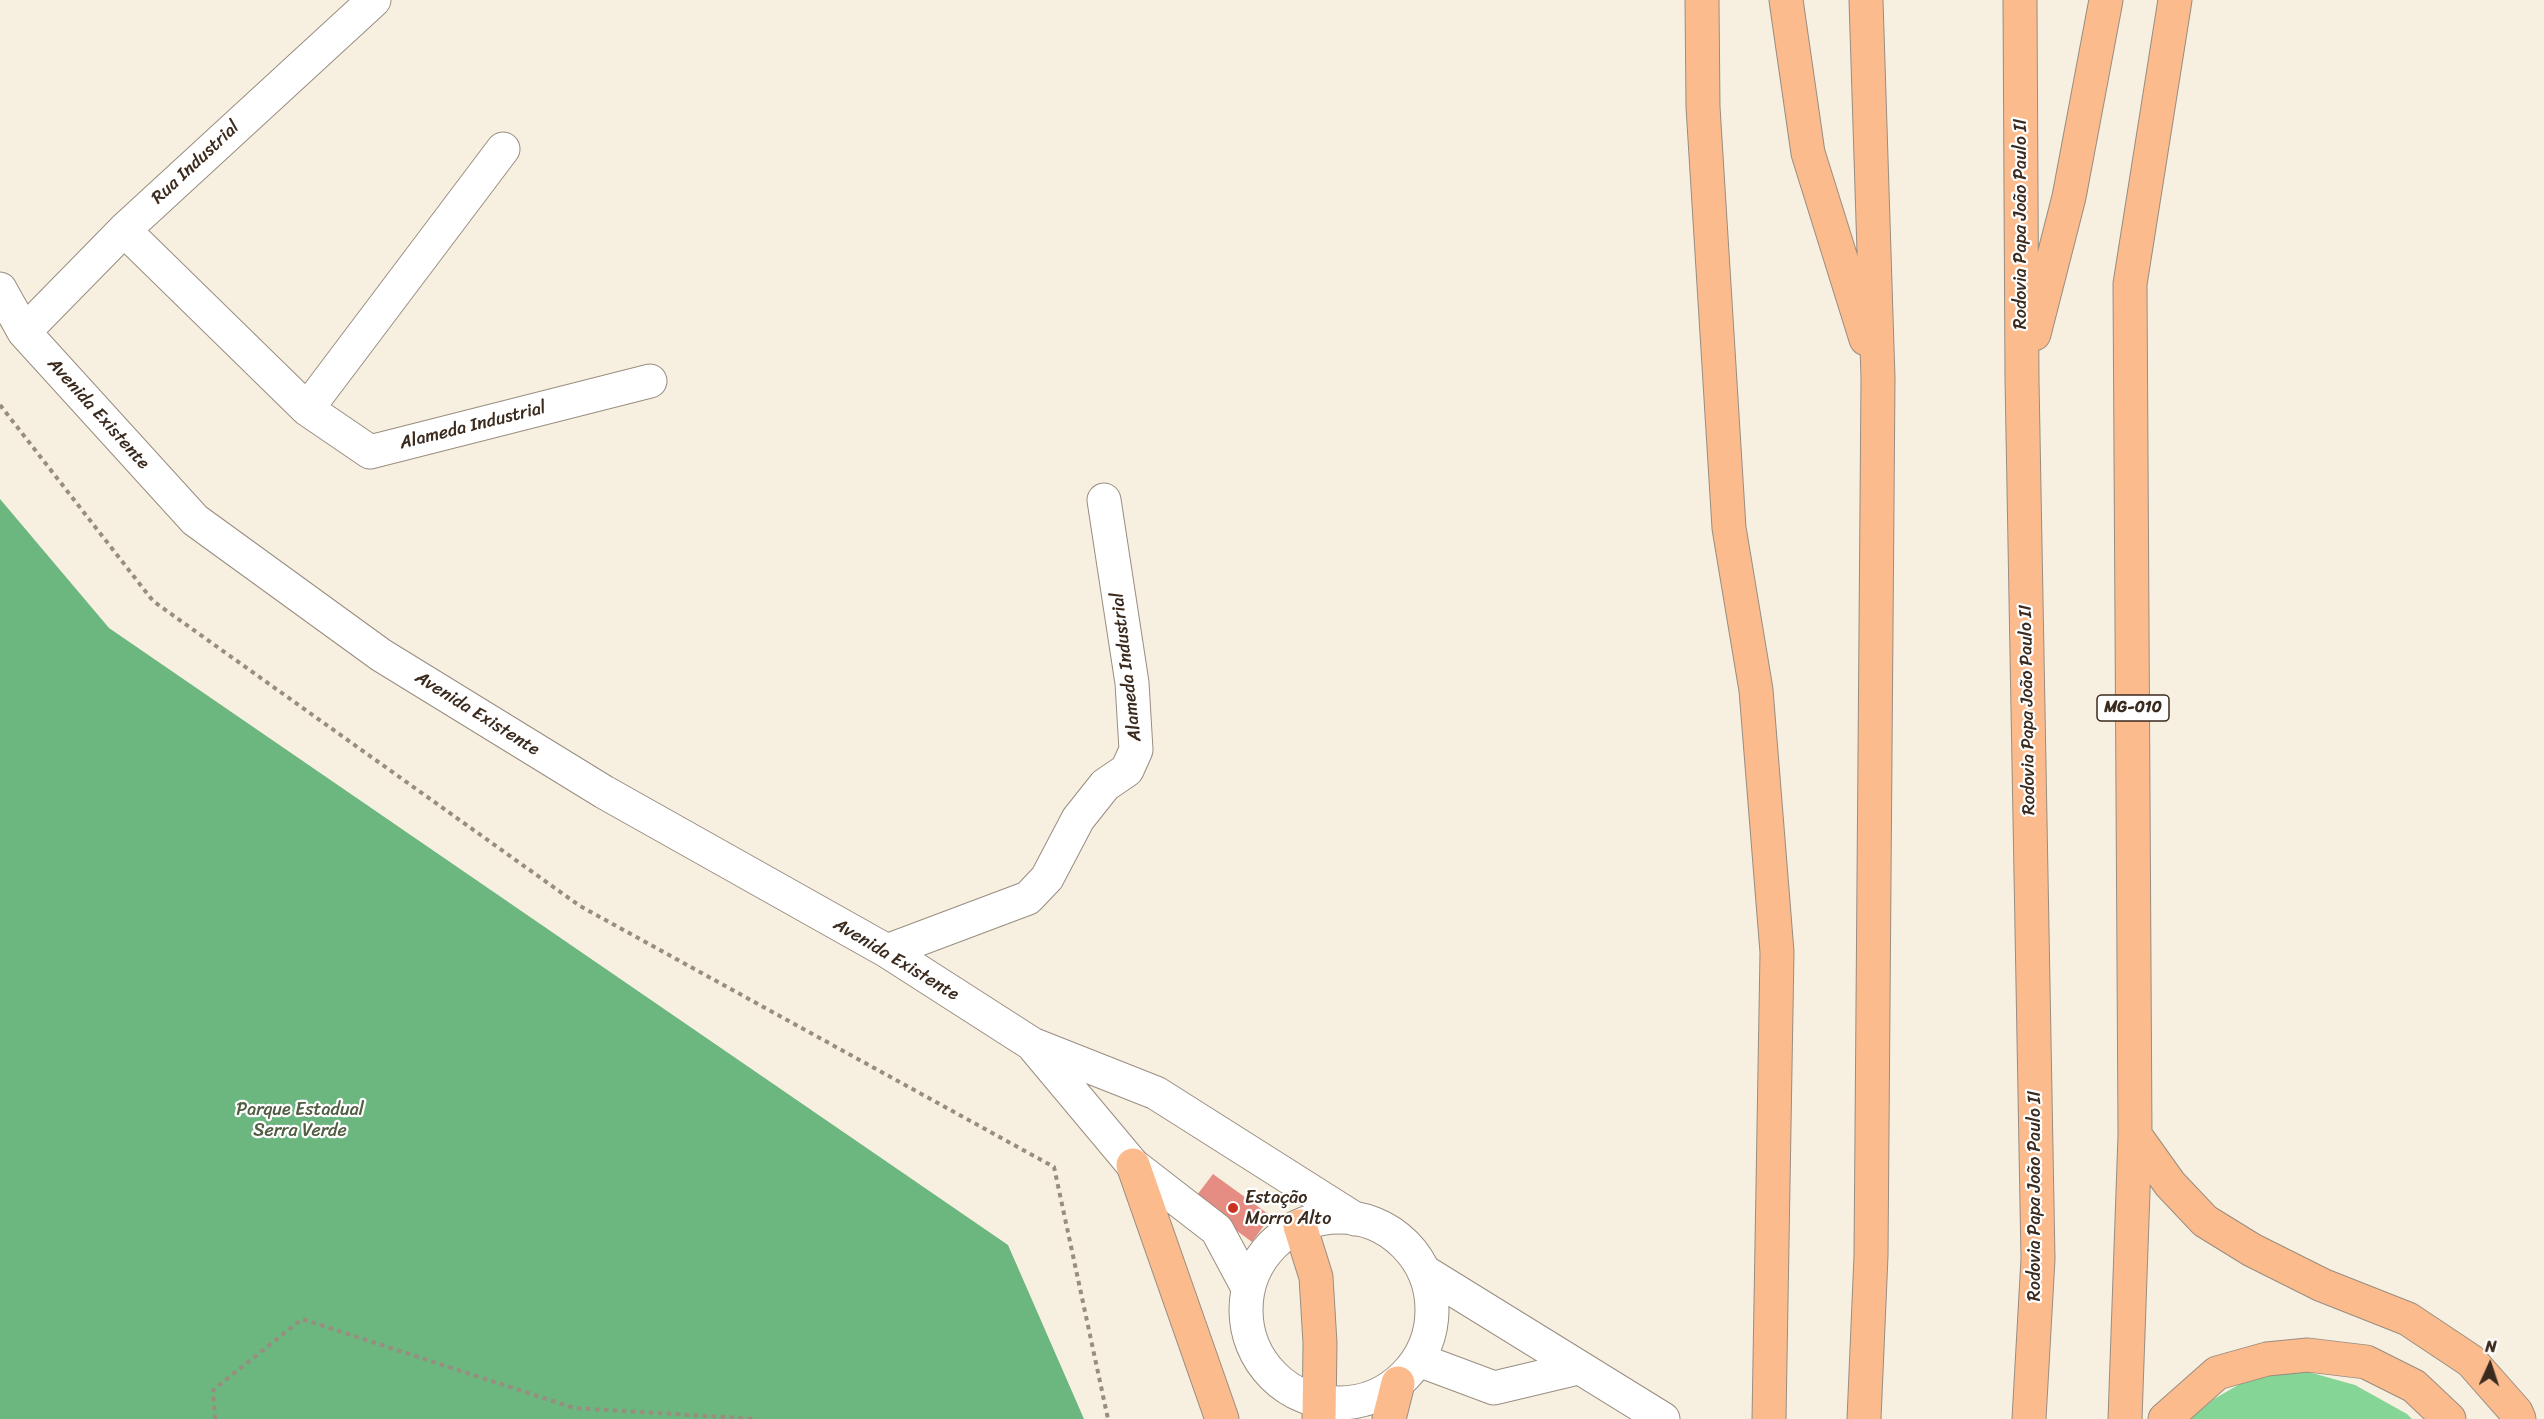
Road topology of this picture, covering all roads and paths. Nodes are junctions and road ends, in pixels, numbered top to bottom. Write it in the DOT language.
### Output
graph roads {
  1 [pos="374,0"];
  2 [pos="1702,0"];
  3 [pos="1786,0"];
  4 [pos="1866,0"];
  5 [pos="2020,0"];
  6 [pos="2106,0"];
  7 [pos="2175,0"];
  8 [pos="503,149"];
  9 [pos="124,230"];
  10 [pos="0,289"];
  11 [pos="24,332"];
  12 [pos="1878,378"];
  13 [pos="2022,379"];
  14 [pos="650,381"];
  15 [pos="0,405"];
  16 [pos="307,409"];
  17 [pos="1104,500"];
  18 [pos="887,951"];
  19 [pos="1032,1044"];
  20 [pos="2135,1135"];
  21 [pos="1133,1165"];
  22 [pos="1356,1219"];
  23 [pos="1300,1226"];
  24 [pos="1425,1272"];
  25 [pos="1248,1288"];
  26 [pos="1578,1368"];
  27 [pos="1408,1372"];
  28 [pos="1320,1411"];
  29 [pos="215,1419"];
  30 [pos="757,1419"];
  31 [pos="1108,1419"];
  32 [pos="1222,1419"];
  33 [pos="1389,1419"];
  34 [pos="1663,1419"];
  35 [pos="1769,1419"];
  36 [pos="1864,1419"];
  37 [pos="2029,1419"];
  38 [pos="2125,1419"];
  39 [pos="2166,1419"];
  40 [pos="2449,1419"];
  41 [pos="2519,1419"];
  1 -- 9 [label="street, Rua Industrial"];
  2 -- 35 [label="main road"];
  3 -- 12 [label="main road"];
  4 -- 12 [label="main road"];
  5 -- 13 [label="main road, Rodovia Papa João Paulo II"];
  6 -- 13 [label="main road"];
  7 -- 20 [label="main road, MG-010"];
  8 -- 16 [label="street"];
  9 -- 11 [label="street, Rua Industrial"];
  9 -- 16 [label="street, Alameda Industrial"];
  10 -- 11 [label="street, Avenida Existente"];
  11 -- 18 [label="street, Avenida Existente"];
  12 -- 36 [label="main road"];
  13 -- 37 [label="main road, Rodovia Papa João Paulo II"];
  14 -- 16 [label="street, Alameda Industrial"];
  15 -- 31 [label="path"];
  17 -- 18 [label="street, Alameda Industrial"];
  18 -- 19 [label="street, Avenida Existente"];
  19 -- 21 [label="street"];
  19 -- 22 [label="street"];
  20 -- 38 [label="main road, MG-010"];
  20 -- 41 [label="main road"];
  21 -- 25 [label="street"];
  21 -- 32 [label="main road"];
  22 -- 23 [label="street"];
  22 -- 24 [label="street"];
  23 -- 25 [label="street"];
  23 -- 28 [label="main road"];
  24 -- 26 [label="street"];
  24 -- 27 [label="street"];
  25 -- 28 [label="street"];
  26 -- 27 [label="street"];
  26 -- 34 [label="street"];
  27 -- 28 [label="street"];
  27 -- 33 [label="main road"];
  29 -- 30 [label="path"];
  39 -- 40 [label="main road"];
}
